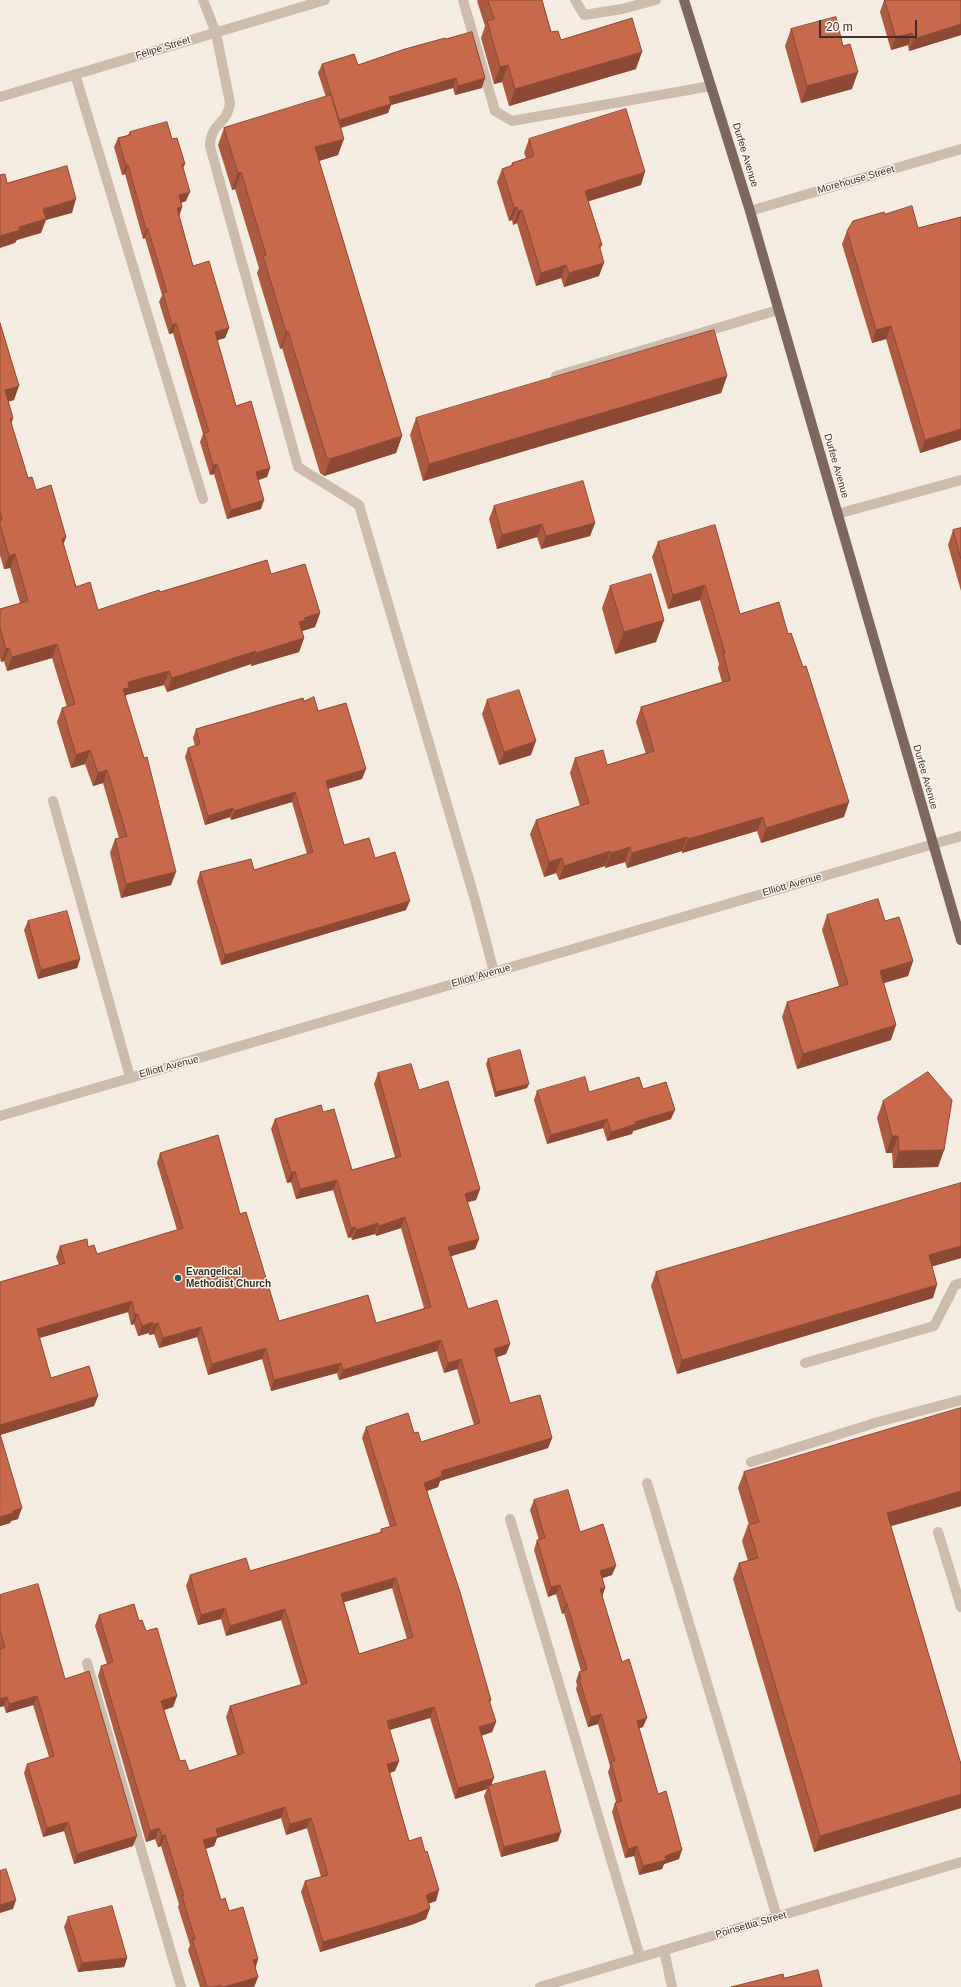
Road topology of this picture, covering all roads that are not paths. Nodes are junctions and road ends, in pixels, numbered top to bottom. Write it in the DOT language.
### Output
graph roads {
  1 [pos="203,0"];
  2 [pos="325,0"];
  3 [pos="463,0"];
  4 [pos="575,0"];
  5 [pos="656,0"];
  6 [pos="684,0"];
  7 [pos="216,33"];
  8 [pos="75,74"];
  9 [pos="711,86"];
  10 [pos="0,97"];
  11 [pos="961,149"];
  12 [pos="750,211"];
  13 [pos="778,310"];
  14 [pos="553,378"];
  15 [pos="961,480"];
  16 [pos="203,499"];
  17 [pos="837,514"];
  18 [pos="52,801"];
  19 [pos="961,836"];
  20 [pos="932,844"];
  21 [pos="961,940"];
  22 [pos="494,972"];
  23 [pos="130,1077"];
  24 [pos="0,1116"];
  25 [pos="961,1284"];
  26 [pos="805,1363"];
  27 [pos="961,1400"];
  28 [pos="751,1462"];
  29 [pos="648,1484"];
  30 [pos="510,1520"];
  31 [pos="938,1532"];
  32 [pos="961,1607"];
  33 [pos="87,1663"];
  34 [pos="961,1862"];
  35 [pos="777,1917"];
  36 [pos="664,1950"];
  37 [pos="640,1958"];
  38 [pos="181,1987"];
  39 [pos="540,1987"];
  40 [pos="672,1987"];
  1 -- 7 [label="street"];
  2 -- 7 [label="street, Felipe Street"];
  3 -- 9 [label="street"];
  4 -- 5 [label="street"];
  6 -- 9 [label="main road, Durfee Avenue"];
  7 -- 8 [label="street, Felipe Street"];
  7 -- 22 [label="street"];
  8 -- 10 [label="street, Felipe Street"];
  8 -- 16 [label="street"];
  9 -- 12 [label="main road, Durfee Avenue"];
  11 -- 12 [label="street, Morehouse Street"];
  12 -- 13 [label="main road, Durfee Avenue"];
  13 -- 14 [label="street"];
  13 -- 17 [label="main road, Durfee Avenue"];
  15 -- 17 [label="street"];
  17 -- 20 [label="main road, Durfee Avenue"];
  18 -- 23 [label="street"];
  19 -- 20 [label="street, Elliott Avenue"];
  20 -- 21 [label="main road, Durfee Avenue"];
  20 -- 22 [label="street, Elliott Avenue"];
  22 -- 23 [label="street, Elliott Avenue"];
  23 -- 24 [label="street, Elliott Avenue"];
  25 -- 26 [label="street"];
  27 -- 28 [label="street"];
  29 -- 35 [label="street"];
  30 -- 37 [label="street"];
  31 -- 32 [label="street"];
  33 -- 38 [label="street"];
  34 -- 35 [label="street, Poinsettia Street"];
  35 -- 36 [label="street, Poinsettia Street"];
  36 -- 37 [label="street, Poinsettia Street"];
  36 -- 40 [label="street"];
  37 -- 39 [label="street, Poinsettia Street"];
}
